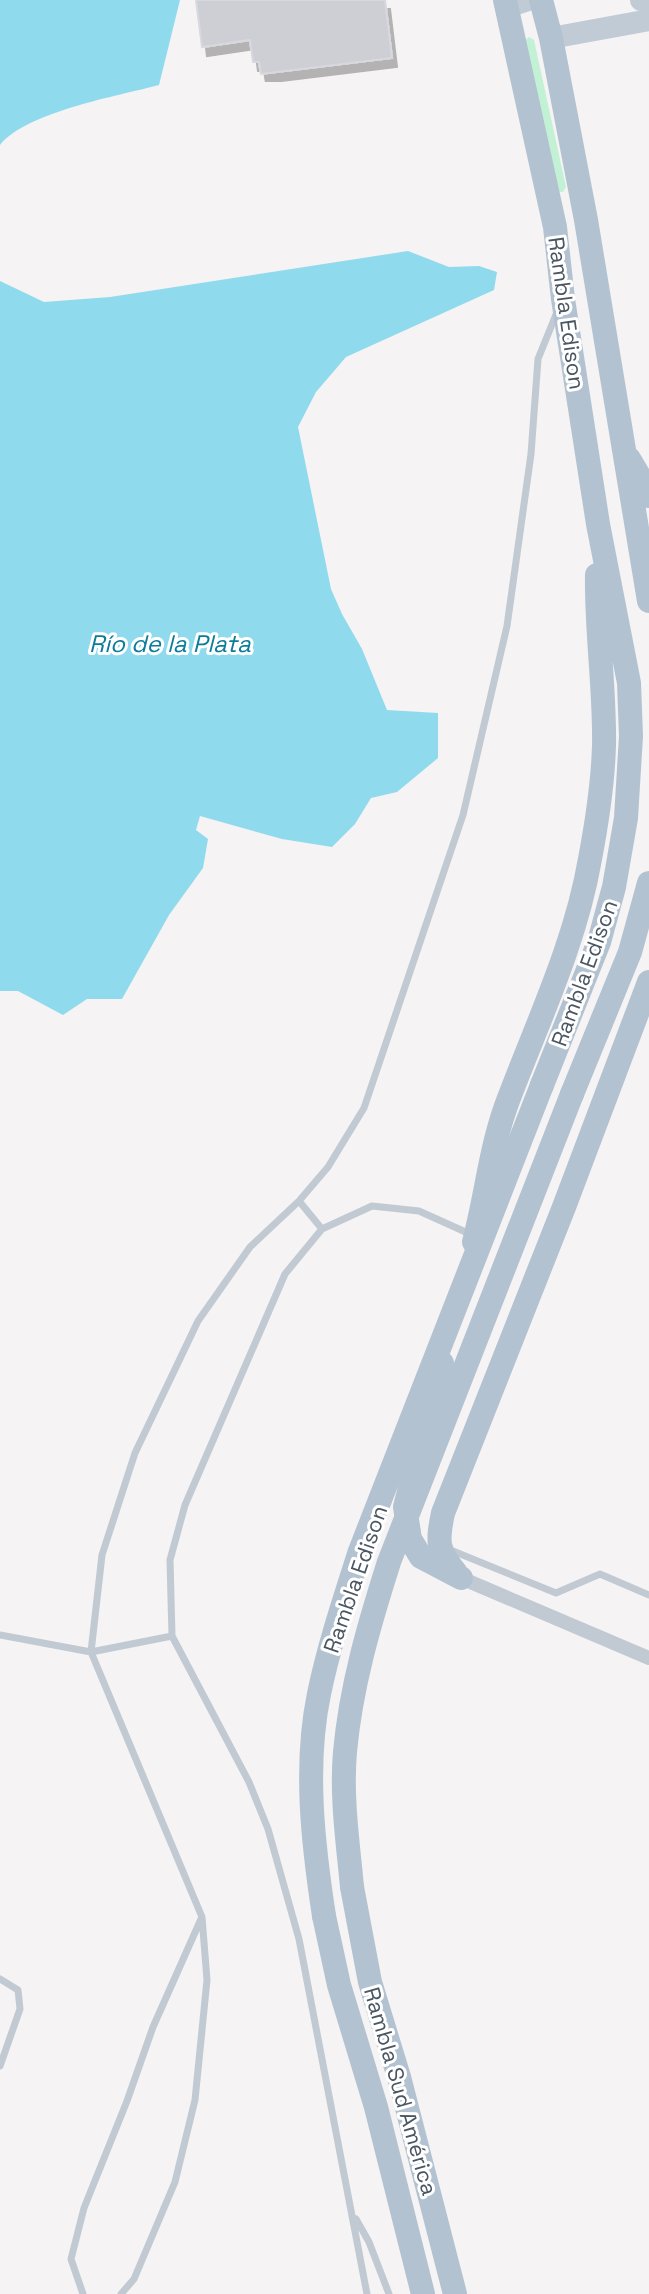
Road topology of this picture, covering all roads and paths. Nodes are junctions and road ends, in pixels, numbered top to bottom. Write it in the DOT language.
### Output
graph roads {
  1 [pos="541,0"];
  2 [pos="641,0"];
  3 [pos="649,1"];
  4 [pos="514,2"];
  5 [pos="649,20"];
  6 [pos="551,38"];
  7 [pos="563,299"];
  8 [pos="621,446"];
  9 [pos="649,496"];
  10 [pos="598,524"];
  11 [pos="649,601"];
  12 [pos="649,883"];
  13 [pos="649,982"];
  14 [pos="299,1201"];
  15 [pos="322,1229"];
  16 [pos="475,1236"];
  17 [pos="440,1546"];
  18 [pos="461,1578"];
  19 [pos="649,1595"];
  20 [pos="0,1635"];
  21 [pos="172,1636"];
  22 [pos="91,1652"];
  23 [pos="649,1658"];
  24 [pos="352,1887"];
  25 [pos="324,1916"];
  26 [pos="202,1917"];
  27 [pos="0,1979"];
  28 [pos="0,2066"];
  29 [pos="353,2214"];
  30 [pos="83,2294"];
  31 [pos="121,2294"];
  32 [pos="367,2294"];
  33 [pos="389,2294"];
  34 [pos="423,2294"];
  35 [pos="455,2294"];
  1 -- 6 [label="main road, Rambla Edison"];
  2 -- 3 [label="street"];
  4 -- 7 [label="main road, Rambla Edison"];
  5 -- 6 [label="street"];
  6 -- 8 [label="main road, Rambla Edison"];
  7 -- 10 [label="main road, Rambla Edison"];
  7 -- 14 [label="lane"];
  8 -- 9 [label="main road"];
  8 -- 11 [label="main road, Rambla Edison"];
  10 -- 16 [label="main road"];
  10 -- 25 [label="main road, Rambla Edison, bridge"];
  12 -- 24 [label="main road, Rambla Edison, bridge"];
  13 -- 17 [label="main road"];
  14 -- 15 [label="lane"];
  14 -- 22 [label="lane"];
  15 -- 16 [label="lane"];
  15 -- 21 [label="lane"];
  16 -- 18 [label="main road"];
  17 -- 18 [label="main road"];
  17 -- 19 [label="lane"];
  18 -- 23 [label="street"];
  20 -- 22 [label="lane"];
  21 -- 22 [label="lane"];
  21 -- 29 [label="lane"];
  22 -- 26 [label="lane"];
  24 -- 35 [label="main road, Rambla Sud América"];
  25 -- 34 [label="main road, Rambla Sud América"];
  26 -- 30 [label="lane"];
  26 -- 31 [label="lane"];
  27 -- 28 [label="lane"];
  29 -- 32 [label="lane"];
  29 -- 33 [label="lane"];
}
